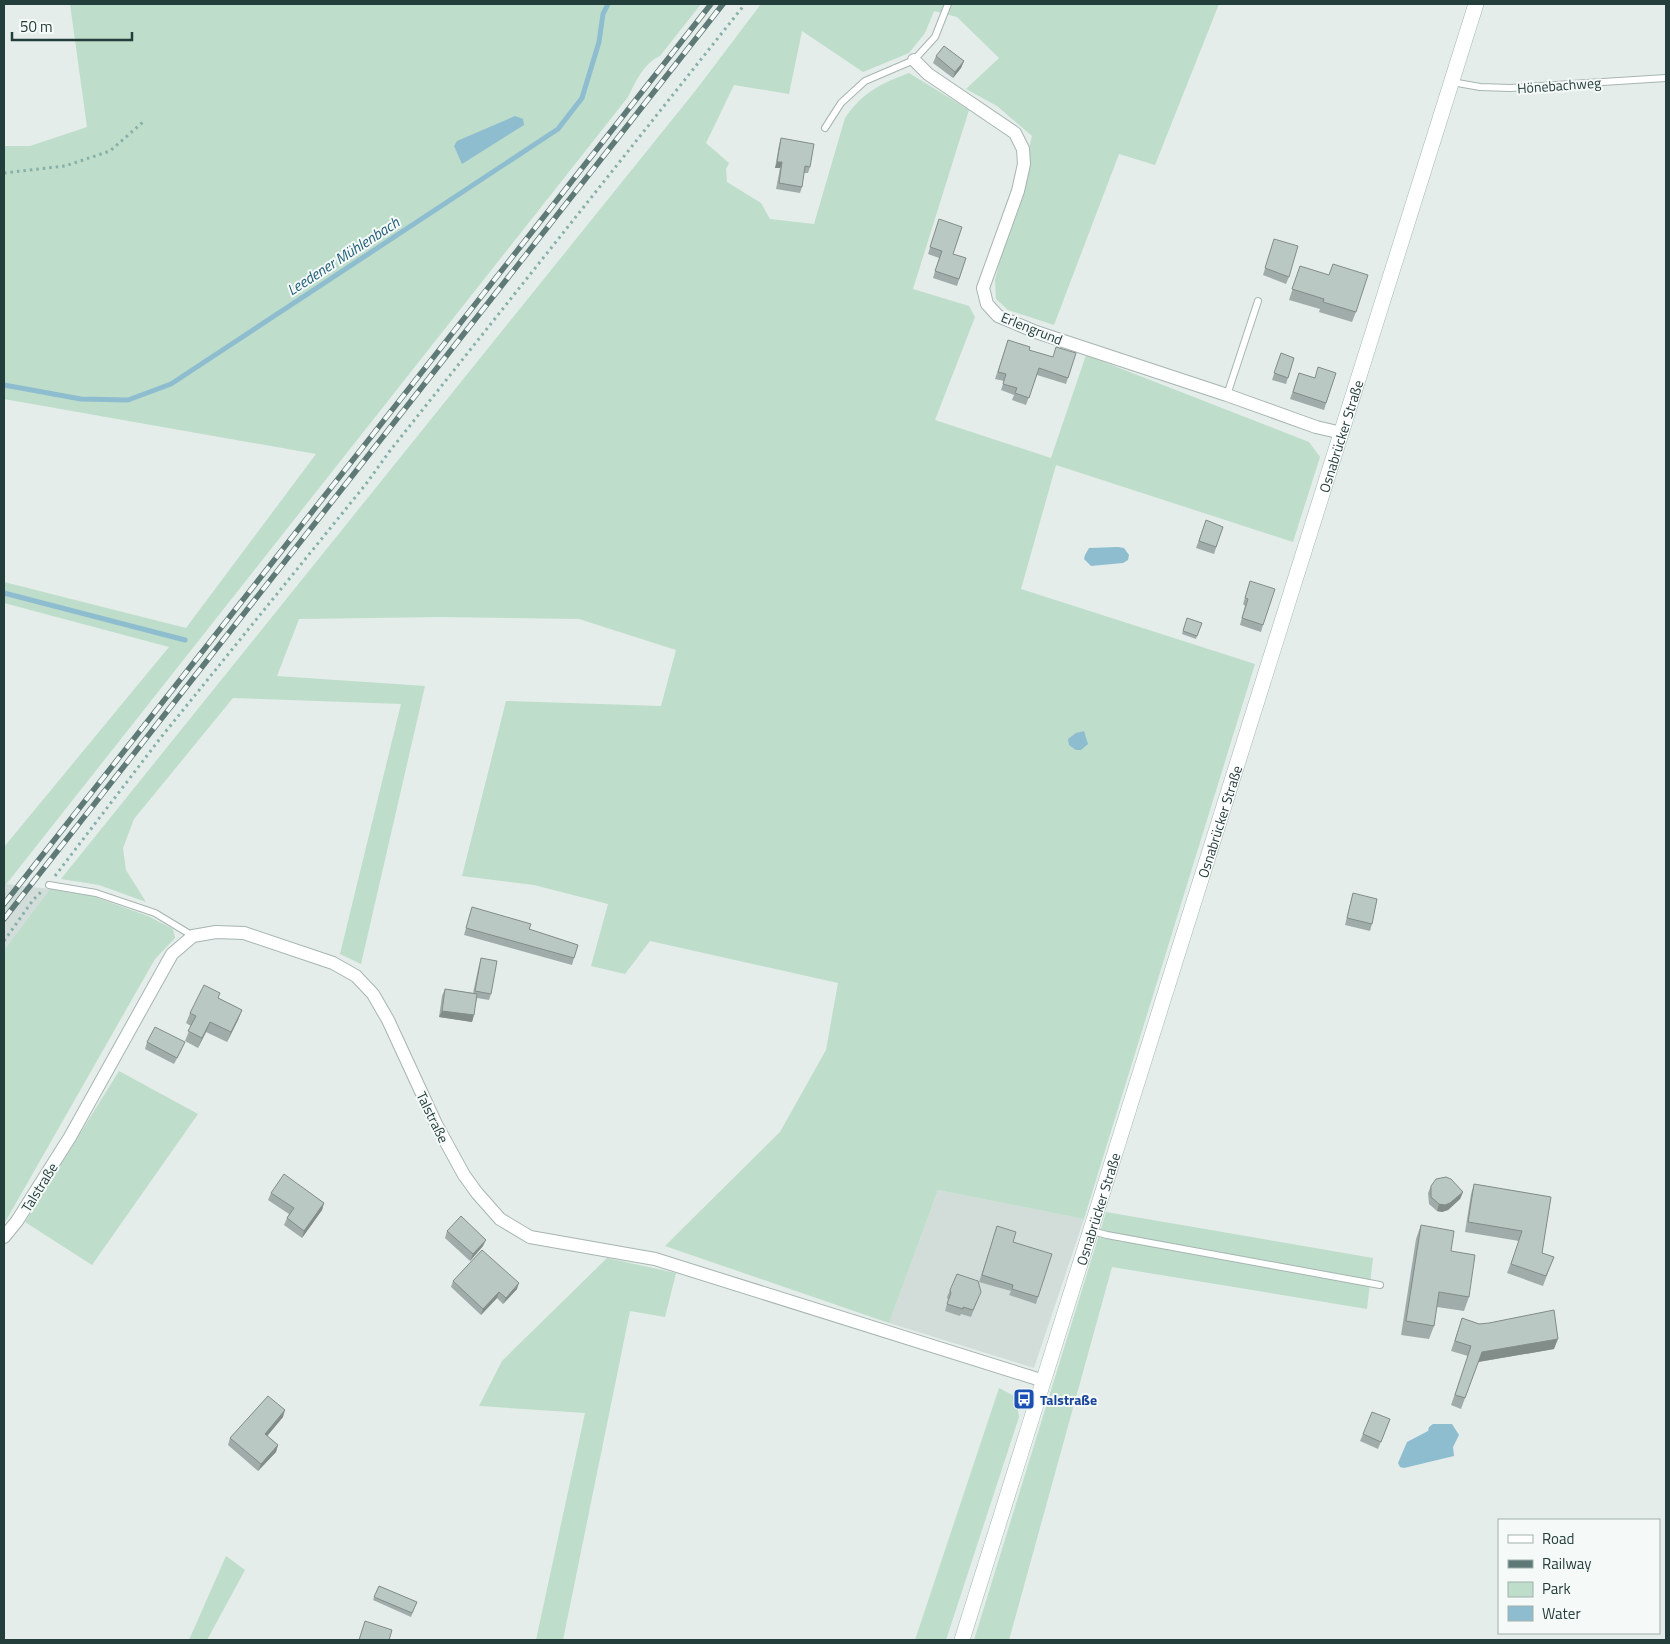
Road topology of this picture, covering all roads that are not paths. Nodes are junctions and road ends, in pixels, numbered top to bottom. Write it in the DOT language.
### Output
graph roads {
  1 [pos="948,4"];
  2 [pos="1476,4"];
  3 [pos="914,60"];
  4 [pos="1666,78"];
  5 [pos="1452,82"];
  6 [pos="825,128"];
  7 [pos="1258,302"];
  8 [pos="1227,395"];
  9 [pos="1342,433"];
  10 [pos="49,884"];
  11 [pos="193,936"];
  12 [pos="1091,1231"];
  13 [pos="4,1237"];
  14 [pos="1380,1285"];
  15 [pos="1044,1381"];
  16 [pos="962,1640"];
  1 -- 3 [label="lane"];
  2 -- 5 [label="main road, Osnabrücker Straße"];
  3 -- 6 [label="lane"];
  3 -- 8 [label="street, Erlengrund"];
  4 -- 5 [label="lane, Hönebachweg"];
  5 -- 9 [label="main road, Osnabrücker Straße"];
  7 -- 8 [label="lane"];
  8 -- 9 [label="street, Erlengrund"];
  9 -- 12 [label="main road, Osnabrücker Straße"];
  10 -- 11 [label="lane"];
  11 -- 13 [label="street, Talstraße"];
  11 -- 15 [label="street, Talstraße"];
  12 -- 14 [label="lane"];
  12 -- 15 [label="main road, Osnabrücker Straße"];
  15 -- 16 [label="main road, Osnabrücker Straße"];
}
